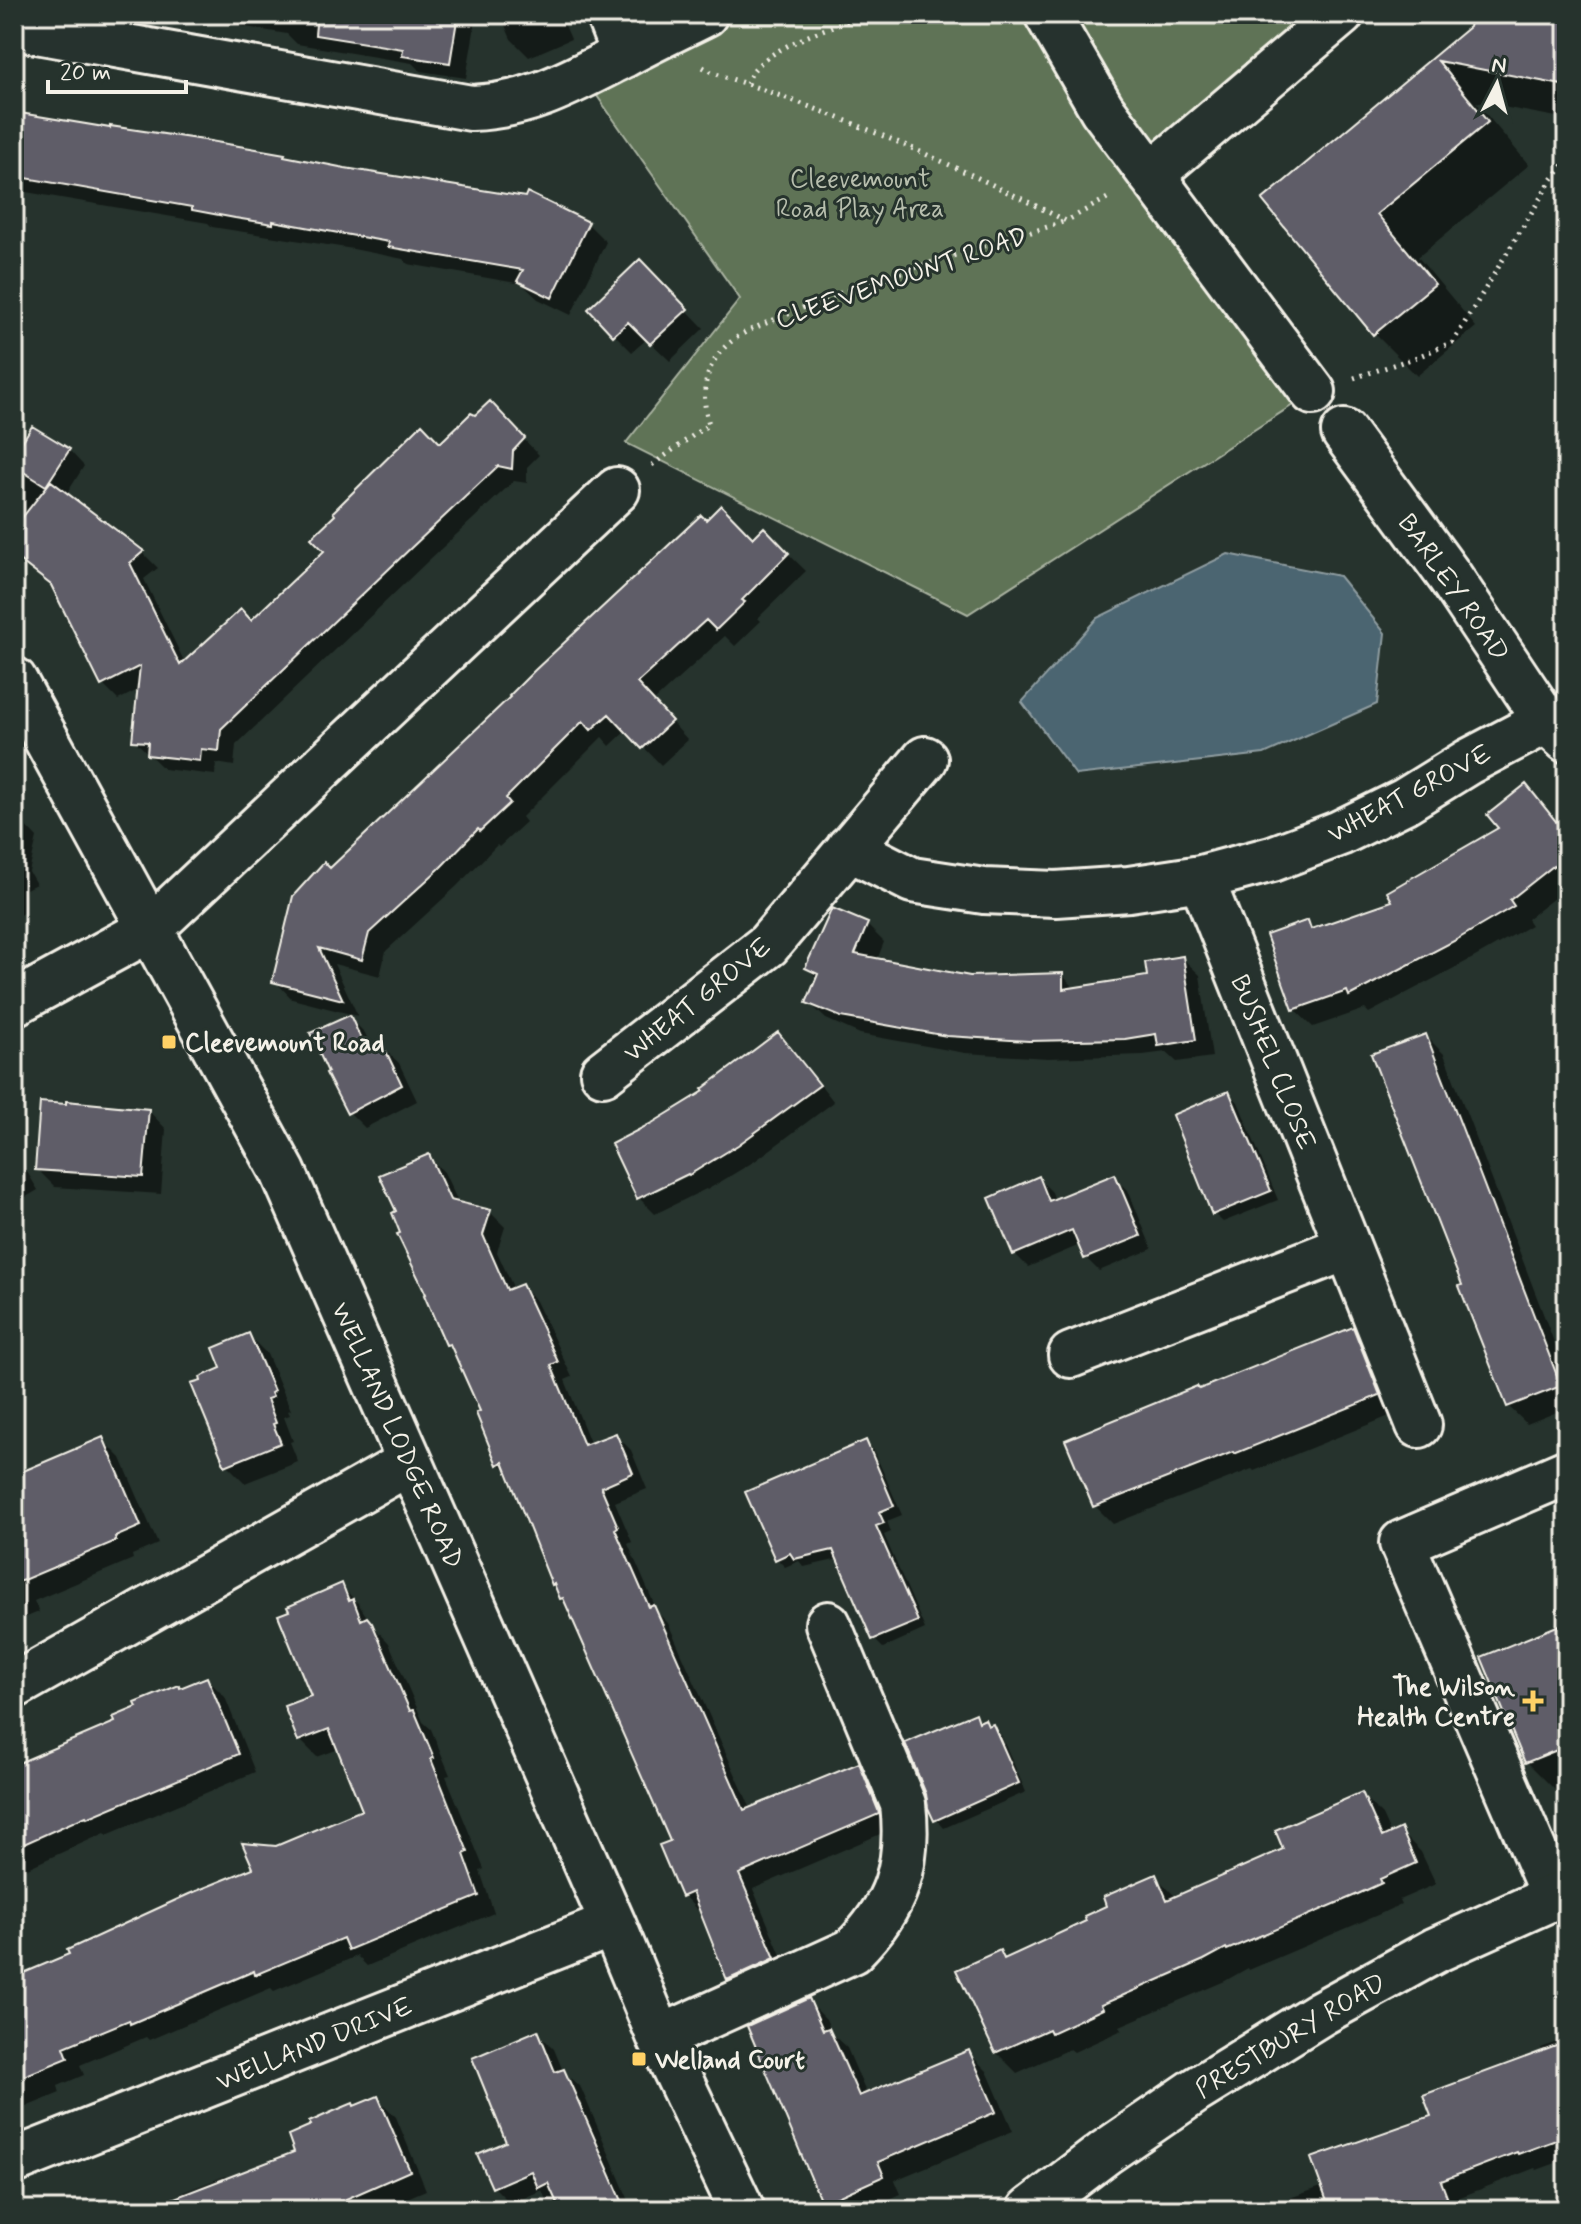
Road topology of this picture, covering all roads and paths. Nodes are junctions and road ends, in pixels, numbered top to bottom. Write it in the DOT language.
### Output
graph roads {
  1 [pos="608,14"];
  2 [pos="868,14"];
  3 [pos="1047,14"];
  4 [pos="1341,14"];
  5 [pos="689,22"];
  6 [pos="14,27"];
  7 [pos="624,55"];
  8 [pos="747,84"];
  9 [pos="1567,161"];
  10 [pos="1151,175"];
  11 [pos="1066,221"];
  12 [pos="1313,392"];
  13 [pos="1344,432"];
  14 [pos="617,490"];
  15 [pos="14,680"];
  16 [pos="1556,730"];
  17 [pos="925,759"];
  18 [pos="849,848"];
  19 [pos="1201,878"];
  20 [pos="150,929"];
  21 [pos="14,1003"];
  22 [pos="603,1073"];
  23 [pos="1348,1247"];
  24 [pos="1071,1355"];
  25 [pos="1419,1425"];
  26 [pos="410,1462"];
  27 [pos="1567,1472"];
  28 [pos="828,1624"];
  29 [pos="14,1686"];
  30 [pos="1560,1894"];
  31 [pos="613,1924"];
  32 [pos="660,2038"];
  33 [pos="14,2161"];
  34 [pos="742,2210"];
  35 [pos="1030,2210"];
  1 -- 7 [label="street"];
  2 -- 8 [label="path"];
  3 -- 10 [label="street"];
  4 -- 10 [label="street"];
  5 -- 7 [label="street"];
  5 -- 8 [label="path"];
  6 -- 7 [label="street"];
  8 -- 11 [label="path"];
  9 -- 12 [label="path"];
  10 -- 11 [label="path"];
  10 -- 12 [label="street"];
  11 -- 14 [label="path, CLEEVEMOUNT ROAD"];
  13 -- 16 [label="street, BARLEY ROAD"];
  14 -- 20 [label="street"];
  15 -- 20 [label="street, WELLAND LODGE ROAD"];
  16 -- 19 [label="street, WHEAT GROVE"];
  17 -- 18 [label="street, WHEAT GROVE"];
  18 -- 19 [label="street, WHEAT GROVE"];
  18 -- 22 [label="street, WHEAT GROVE"];
  19 -- 23 [label="street, BUSHEL CLOSE"];
  20 -- 21 [label="street"];
  20 -- 26 [label="street, WELLAND LODGE ROAD"];
  23 -- 24 [label="street"];
  23 -- 25 [label="street, BUSHEL CLOSE"];
  26 -- 29 [label="street"];
  26 -- 31 [label="street, WELLAND LODGE ROAD"];
  27 -- 30 [label="street"];
  28 -- 32 [label="street"];
  30 -- 35 [label="street, PRESTBURY ROAD"];
  31 -- 32 [label="street, WELLAND LODGE ROAD"];
  31 -- 33 [label="street, WELLAND DRIVE"];
  32 -- 34 [label="street, WELLAND LODGE ROAD"];
}
